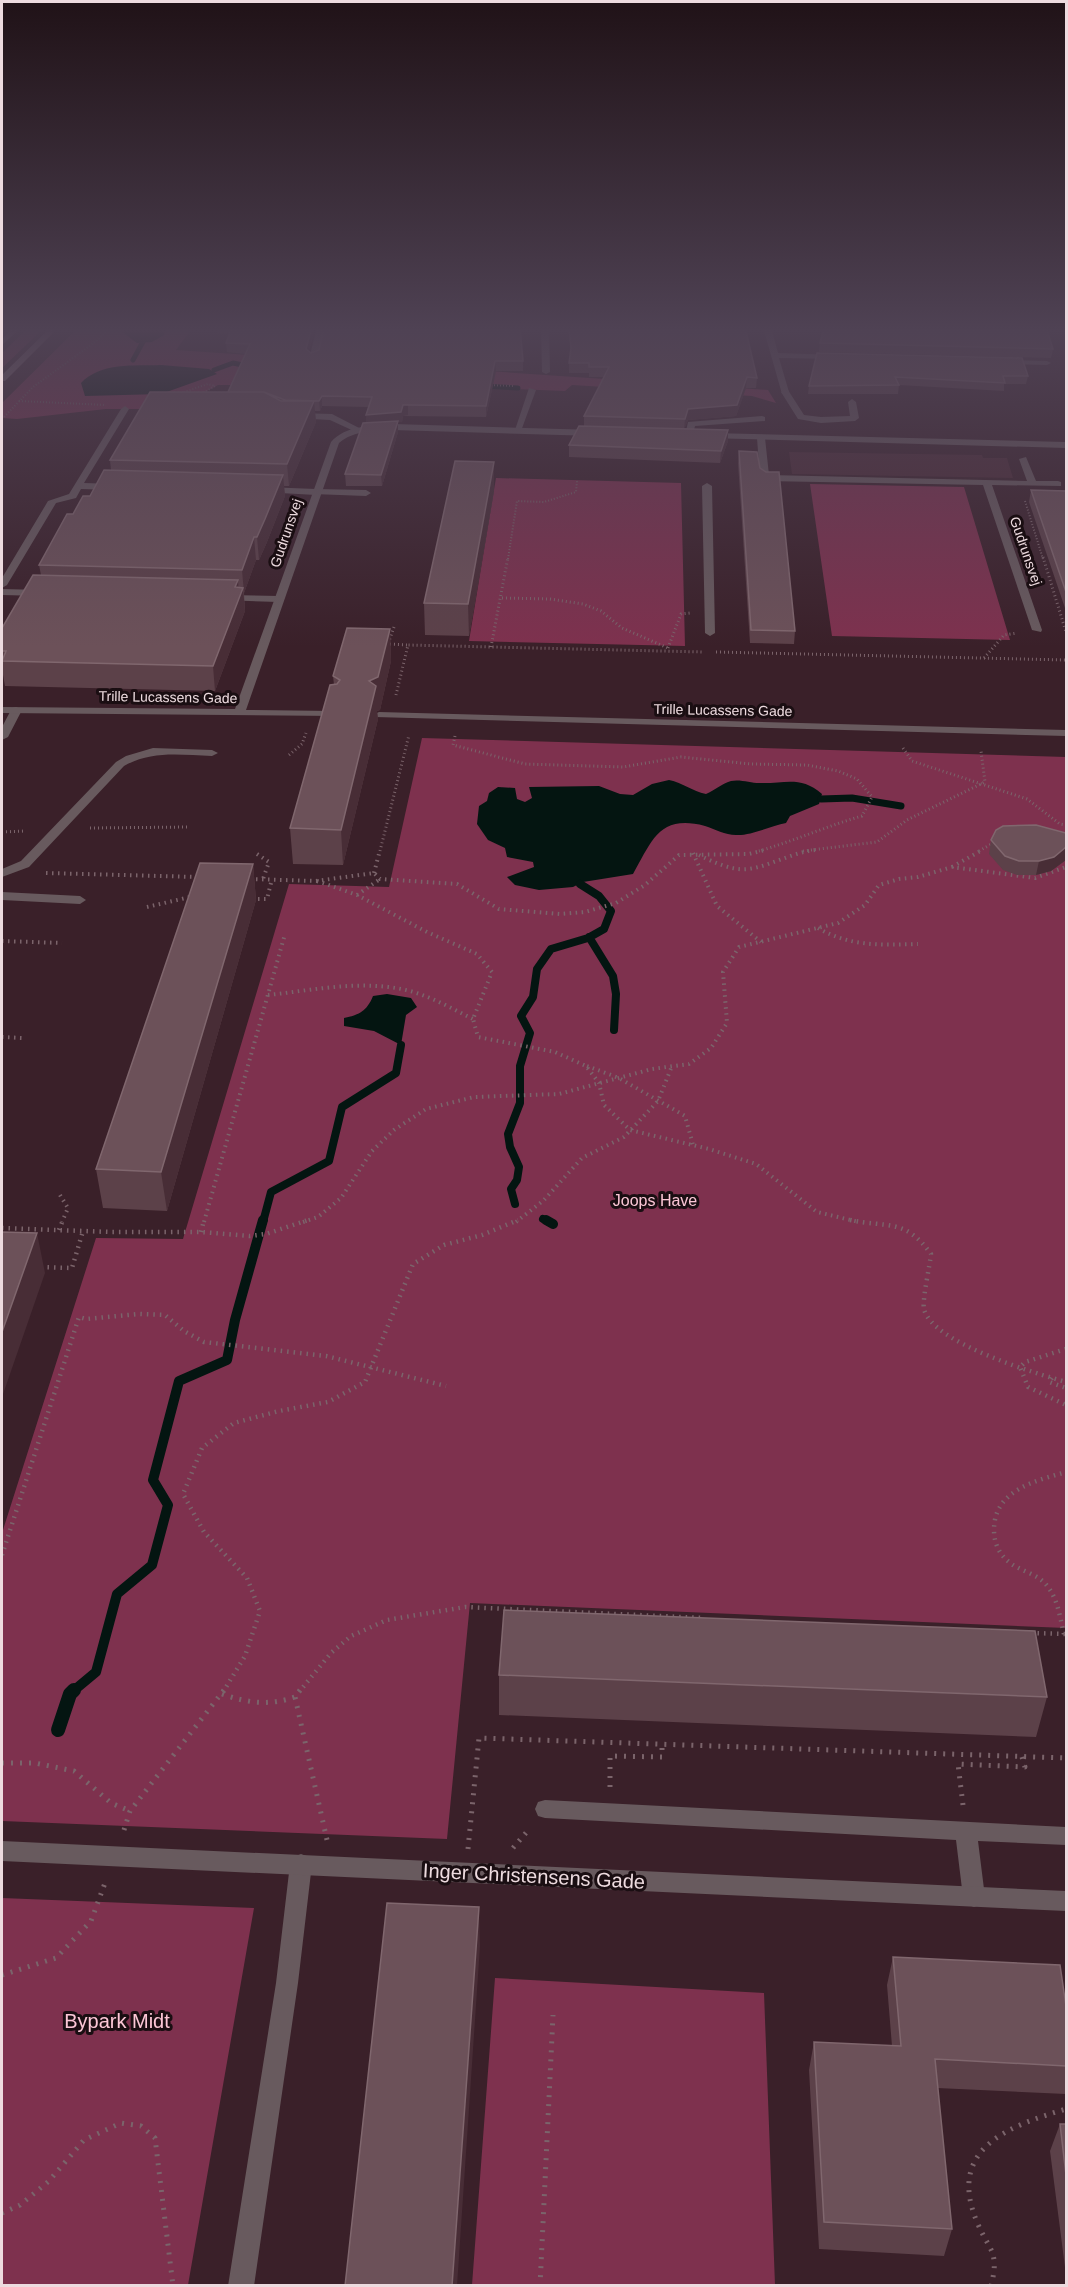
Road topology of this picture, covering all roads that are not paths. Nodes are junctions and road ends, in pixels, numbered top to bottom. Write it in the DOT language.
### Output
graph roads {
  1 [pos="110,434"];
  2 [pos="347,434"];
  3 [pos="601,434"];
  4 [pos="609,434"];
  5 [pos="678,435"];
  6 [pos="690,436"];
  7 [pos="1066,436"];
  8 [pos="761,438"];
  9 [pos="882,440"];
  10 [pos="1066,446"];
  11 [pos="1023,459"];
  12 [pos="986,482"];
  13 [pos="1032,483"];
  14 [pos="1058,484"];
  15 [pos="78,486"];
  16 [pos="707,486"];
  17 [pos="123,487"];
  18 [pos="258,490"];
  19 [pos="316,492"];
  20 [pos="366,494"];
  21 [pos="2,585"];
  22 [pos="2,592"];
  23 [pos="49,593"];
  24 [pos="211,597"];
  25 [pos="279,599"];
  26 [pos="1037,630"];
  27 [pos="710,633"];
  28 [pos="2,710"];
  29 [pos="16,710"];
  30 [pos="239,713"];
  31 [pos="334,714"];
  32 [pos="384,715"];
  33 [pos="1066,733"];
  34 [pos="2,737"];
  35 [pos="212,753"];
  36 [pos="4,873"];
  37 [pos="2,896"];
  38 [pos="80,900"];
  39 [pos="545,1809"];
  40 [pos="966,1832"];
  41 [pos="1066,1836"];
  42 [pos="2,1851"];
  43 [pos="302,1864"];
  44 [pos="974,1897"];
  45 [pos="1066,1901"];
  46 [pos="242,2286"];
  1 -- 15 [label="street"];
  2 -- 19 [label="street, Gudrunsvej"];
  3 -- 4 [label="street, Gudrunsvej"];
  5 -- 6 [label="street"];
  6 -- 8 [label="street"];
  7 -- 9 [label="street"];
  8 -- 9 [label="street"];
  8 -- 12 [label="street"];
  9 -- 10 [label="street"];
  11 -- 13 [label="street"];
  12 -- 13 [label="street"];
  12 -- 26 [label="street, Gudrunsvej"];
  13 -- 14 [label="street"];
  15 -- 17 [label="street"];
  15 -- 21 [label="street"];
  16 -- 27 [label="street"];
  18 -- 19 [label="street"];
  19 -- 20 [label="street"];
  19 -- 25 [label="street, Gudrunsvej"];
  22 -- 23 [label="street"];
  24 -- 25 [label="street"];
  25 -- 30 [label="street, Gudrunsvej"];
  28 -- 29 [label="street, Trille Lucassens Gade"];
  29 -- 30 [label="street, Trille Lucassens Gade"];
  29 -- 34 [label="street"];
  30 -- 31 [label="street, Trille Lucassens Gade"];
  32 -- 33 [label="street, Trille Lucassens Gade"];
  35 -- 36 [label="street"];
  37 -- 38 [label="street"];
  39 -- 40 [label="street"];
  40 -- 41 [label="street"];
  40 -- 44 [label="street"];
  42 -- 43 [label="street, Inger Christensens Gade"];
  43 -- 44 [label="street, Inger Christensens Gade"];
  43 -- 46 [label="street"];
  44 -- 45 [label="street, Inger Christensens Gade"];
}
